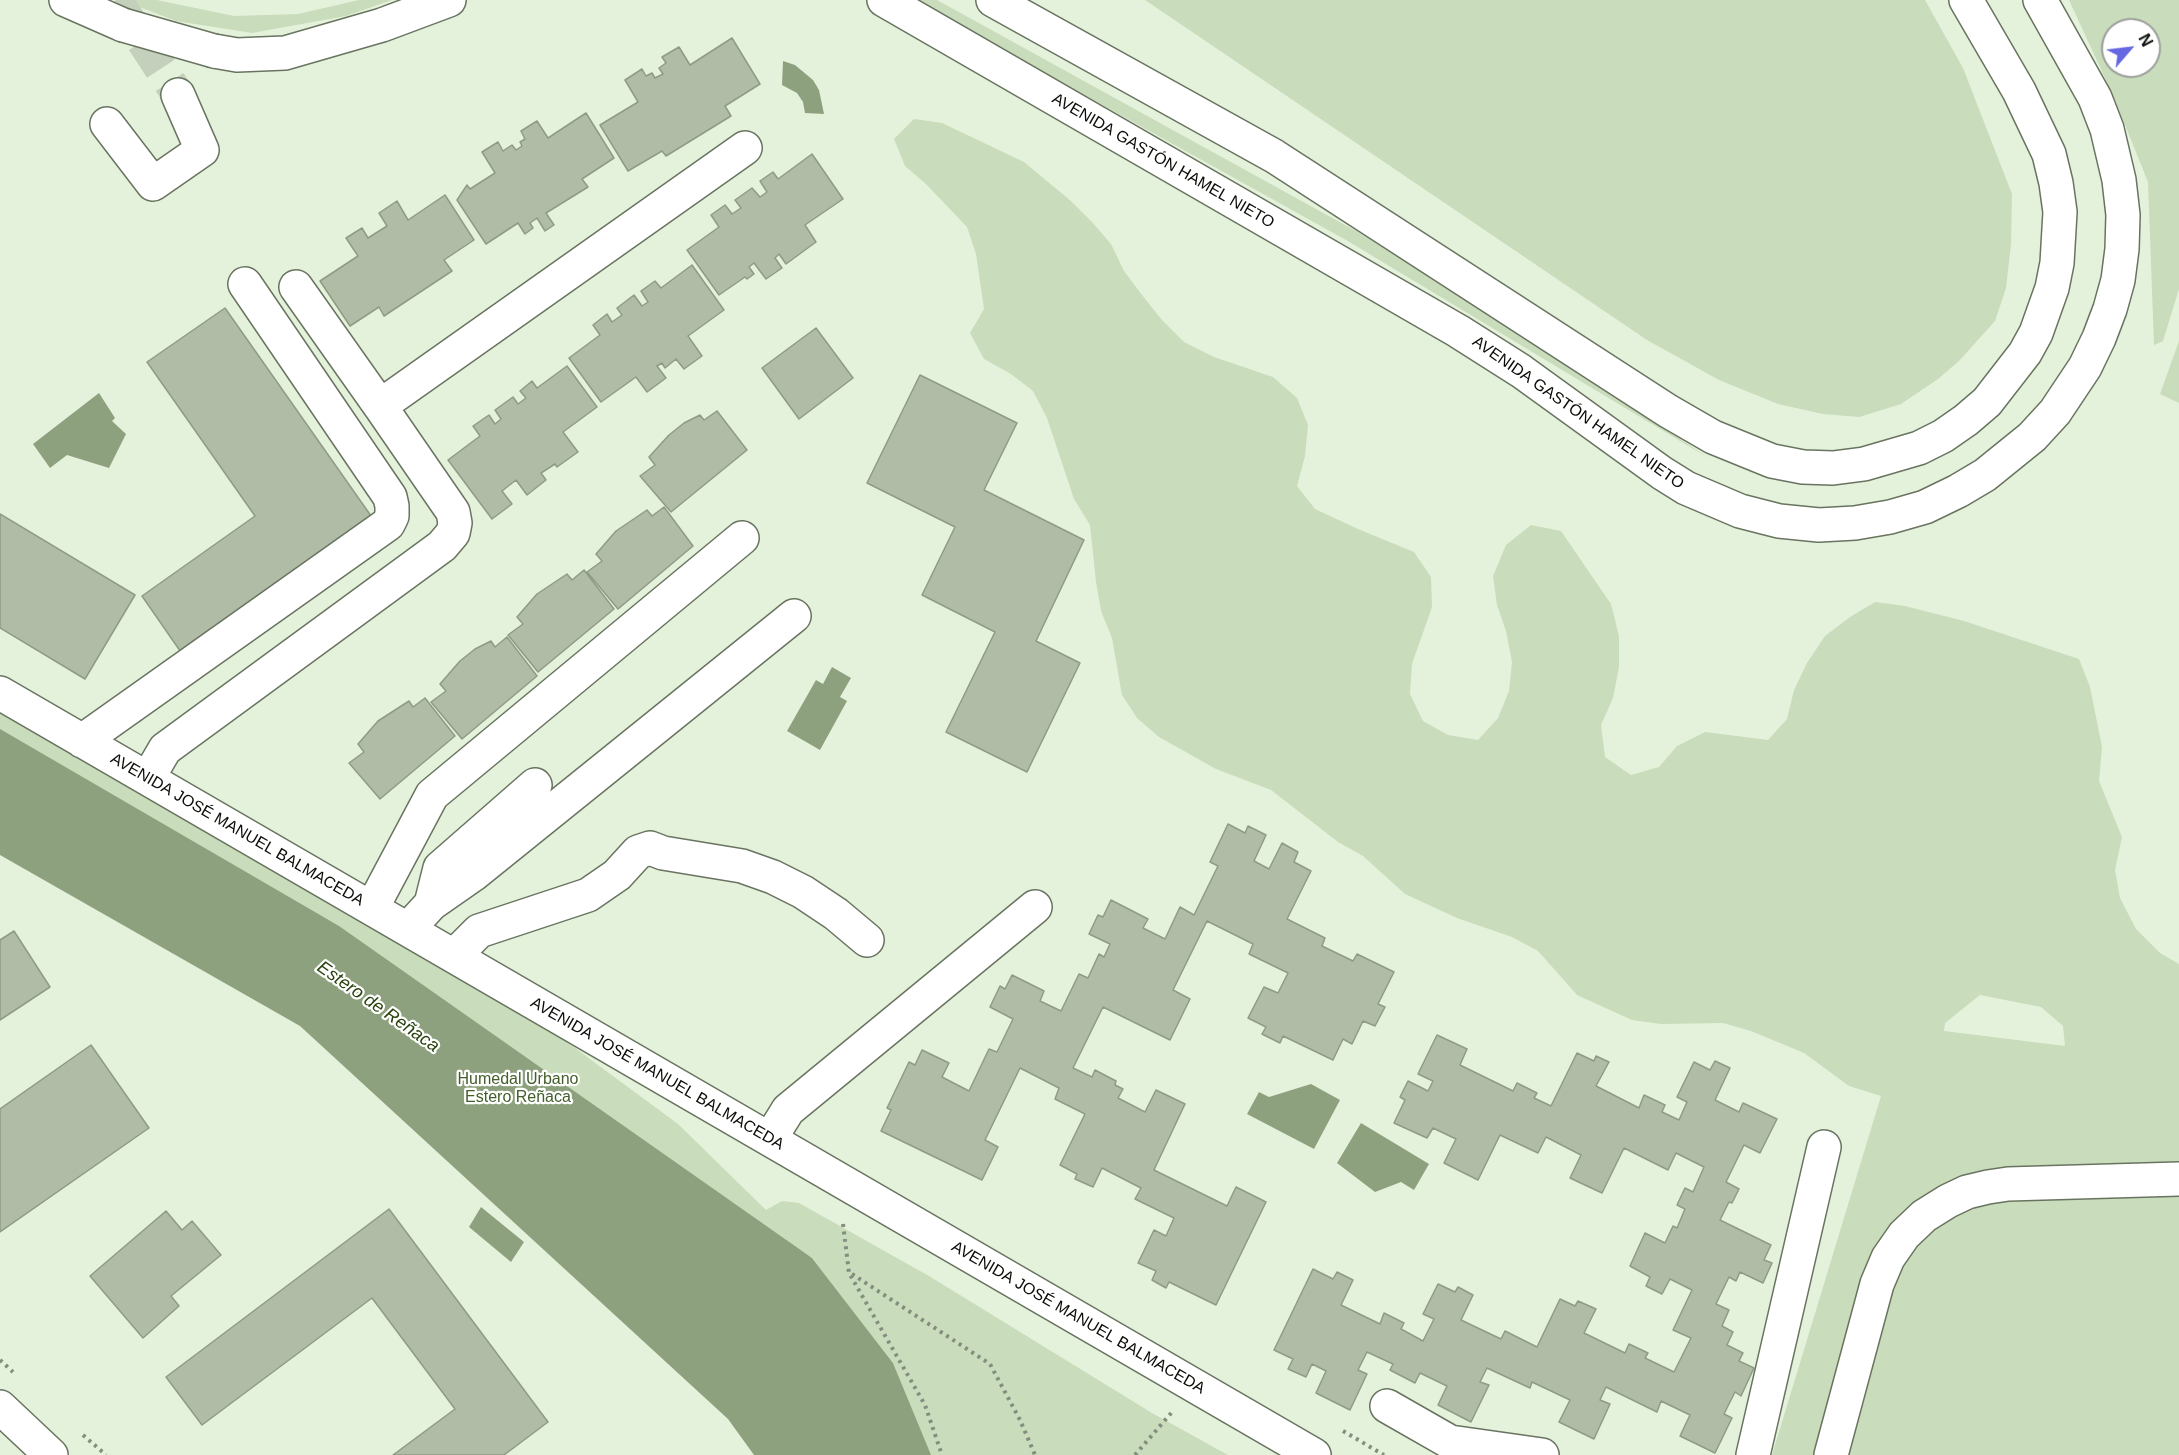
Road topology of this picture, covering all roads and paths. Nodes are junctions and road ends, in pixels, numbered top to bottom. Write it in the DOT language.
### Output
graph roads {
  1 [pos="66,0"];
  2 [pos="449,0"];
  3 [pos="884,0"];
  4 [pos="993,0"];
  5 [pos="1966,0"];
  6 [pos="2040,0"];
  7 [pos="178,95"];
  8 [pos="107,124"];
  9 [pos="745,148"];
  10 [pos="245,284"];
  11 [pos="296,287"];
  12 [pos="380,406"];
  13 [pos="742,537"];
  14 [pos="794,616"];
  15 [pos="0,693"];
  16 [pos="82,741"];
  17 [pos="148,778"];
  18 [pos="535,785"];
  19 [pos="431,904"];
  20 [pos="1035,907"];
  21 [pos="372,908"];
  22 [pos="408,929"];
  23 [pos="867,940"];
  24 [pos="454,956"];
  25 [pos="770,1139"];
  26 [pos="1824,1147"];
  27 [pos="2179,1179"];
  28 [pos="842,1219"];
  29 [pos="849,1273"];
  30 [pos="1387,1406"];
  31 [pos="0,1407"];
  32 [pos="1173,1411"];
  33 [pos="51,1455"];
  34 [pos="942,1455"];
  35 [pos="1035,1455"];
  36 [pos="1135,1455"];
  37 [pos="1314,1455"];
  38 [pos="1542,1455"];
  39 [pos="1753,1455"];
  40 [pos="1831,1455"];
  1 -- 2 [label="main road, bridge"];
  3 -- 6 [label="main road, AVENIDA GASTÓN HAMEL NIETO"];
  4 -- 5 [label="main road"];
  7 -- 8 [label="main road"];
  9 -- 12 [label="main road"];
  10 -- 16 [label="main road"];
  11 -- 12 [label="main road"];
  12 -- 17 [label="main road"];
  13 -- 21 [label="main road"];
  14 -- 19 [label="main road"];
  15 -- 16 [label="main road, AVENIDA JOSÉ MANUEL BALMACEDA"];
  16 -- 17 [label="main road, AVENIDA JOSÉ MANUEL BALMACEDA"];
  17 -- 21 [label="main road, AVENIDA JOSÉ MANUEL BALMACEDA"];
  18 -- 19 [label="main road"];
  19 -- 22 [label="main road"];
  20 -- 25 [label="main road"];
  21 -- 22 [label="main road, AVENIDA JOSÉ MANUEL BALMACEDA"];
  22 -- 24 [label="main road, AVENIDA JOSÉ MANUEL BALMACEDA"];
  23 -- 24 [label="main road"];
  24 -- 25 [label="main road, AVENIDA JOSÉ MANUEL BALMACEDA"];
  25 -- 37 [label="main road, AVENIDA JOSÉ MANUEL BALMACEDA"];
  26 -- 39 [label="main road"];
  27 -- 40 [label="main road"];
  28 -- 29 [label="path"];
  29 -- 34 [label="path"];
  29 -- 35 [label="path"];
  30 -- 38 [label="main road"];
  31 -- 33 [label="main road"];
  32 -- 36 [label="path"];
}
